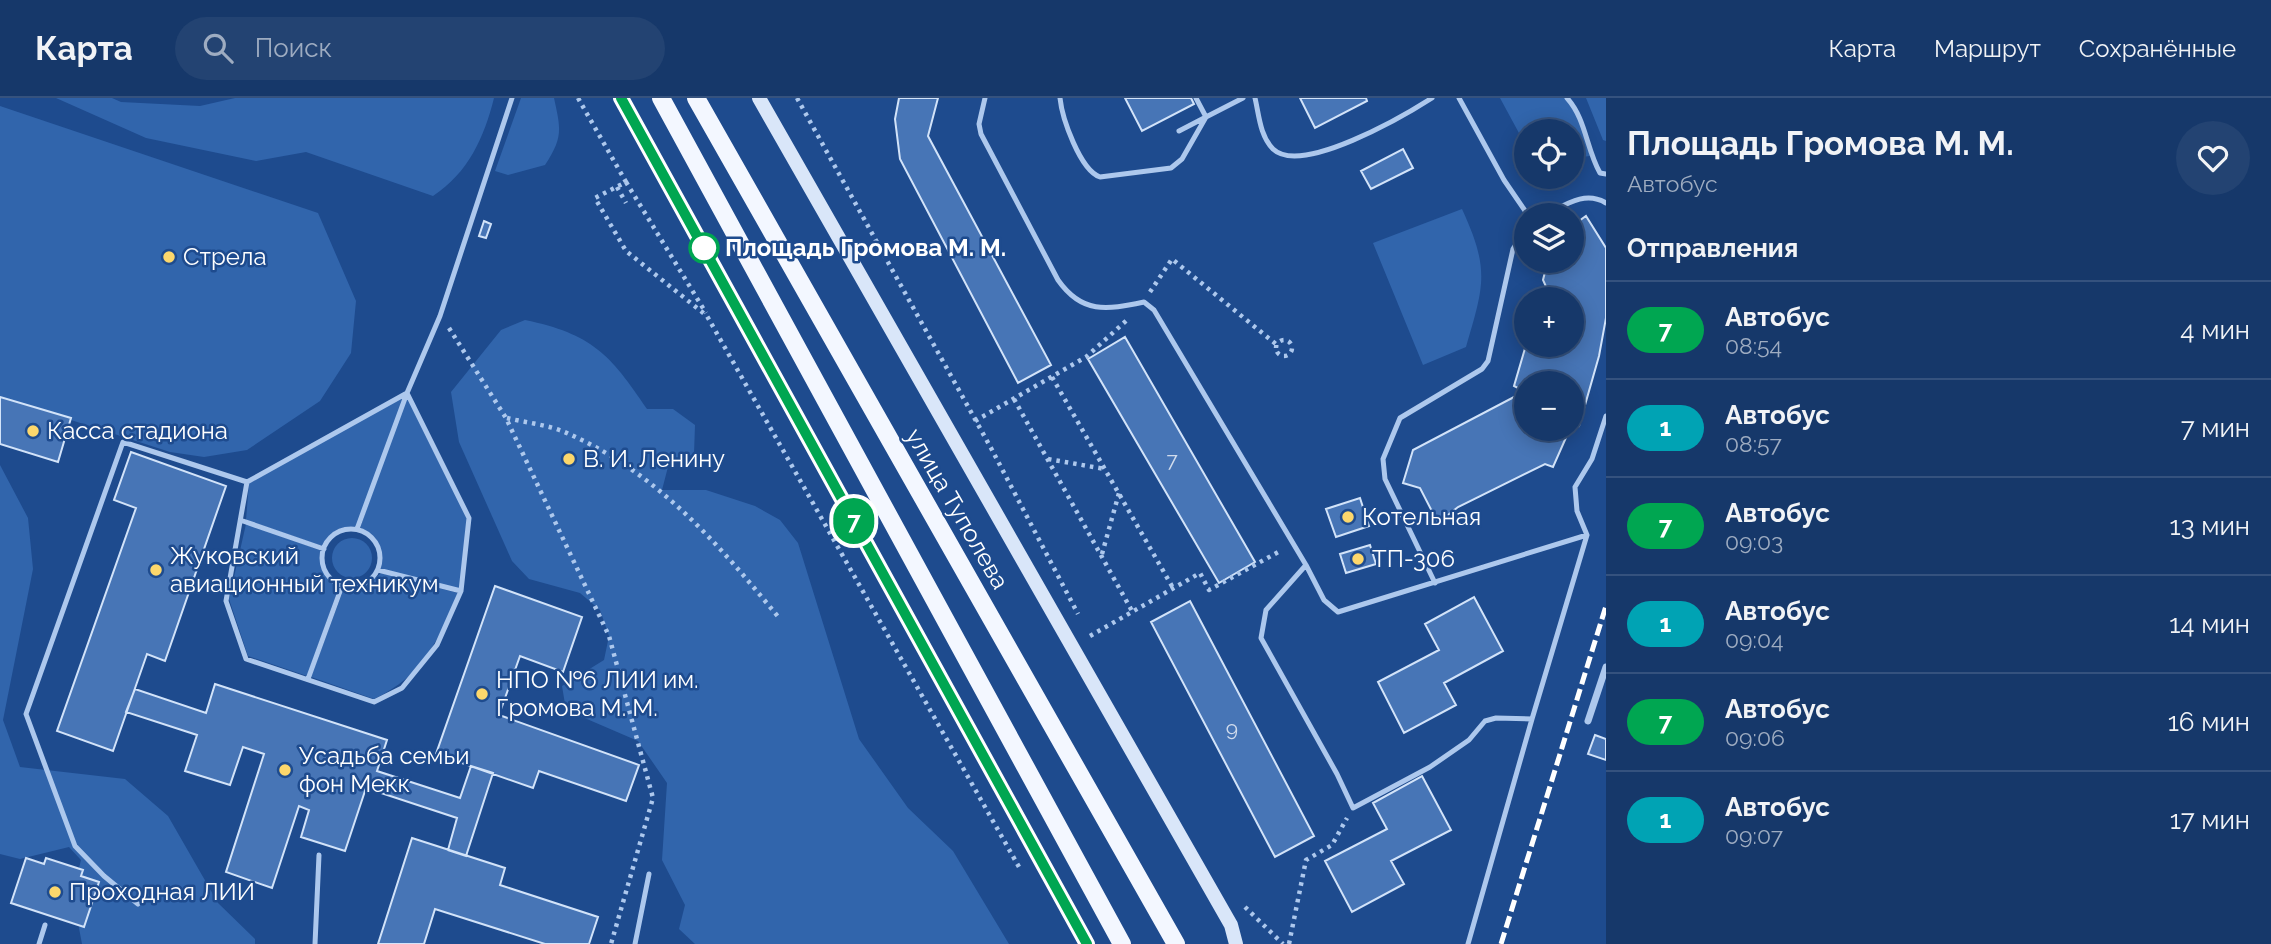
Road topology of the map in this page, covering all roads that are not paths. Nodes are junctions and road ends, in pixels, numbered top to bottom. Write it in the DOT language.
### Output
graph roads {
  1 [pos="512,98"];
  2 [pos="621,98"];
  3 [pos="661,98"];
  4 [pos="696,98"];
  5 [pos="759,98"];
  6 [pos="985,98"];
  7 [pos="1060,98"];
  8 [pos="1196,98"];
  9 [pos="1242,98"];
  10 [pos="1255,98"];
  11 [pos="1414,98"];
  12 [pos="1432,98"];
  13 [pos="1459,98"];
  14 [pos="1567,98"];
  15 [pos="1418,107"];
  16 [pos="1206,117"];
  17 [pos="1179,131"];
  18 [pos="1606,174"];
  19 [pos="1520,203"];
  20 [pos="1570,203"];
  21 [pos="1606,203"];
  22 [pos="1514,247"];
  23 [pos="407,393"];
  24 [pos="1606,416"];
  25 [pos="247,482"];
  26 [pos="243,521"];
  27 [pos="357,529"];
  28 [pos="1587,536"];
  29 [pos="324,549"];
  30 [pos="1306,565"];
  31 [pos="378,570"];
  32 [pos="1435,583"];
  33 [pos="342,586"];
  34 [pos="461,591"];
  35 [pos="1606,667"];
  36 [pos="308,678"];
  37 [pos="1532,719"];
  38 [pos="1588,721"];
  39 [pos="319,855"];
  40 [pos="649,874"];
  41 [pos="138,904"];
  42 [pos="46,925"];
  43 [pos="39,944"];
  44 [pos="316,944"];
  45 [pos="635,944"];
  46 [pos="1087,944"];
  47 [pos="1122,944"];
  48 [pos="1177,944"];
  49 [pos="1236,944"];
  50 [pos="1468,944"];
  1 -- 23 [label="lane"];
  2 -- 46 [label="main road"];
  3 -- 47 [label="main road"];
  4 -- 48 [label="main road, улица Туполева"];
  5 -- 49 [label="main road, улица Туполева"];
  6 -- 30 [label="lane"];
  7 -- 16 [label="lane"];
  8 -- 16 [label="lane"];
  9 -- 16 [label="lane"];
  10 -- 15 [label="lane"];
  11 -- 15 [label="lane"];
  12 -- 15 [label="lane"];
  13 -- 19 [label="lane"];
  14 -- 18 [label="lane"];
  16 -- 17 [label="lane"];
  20 -- 21 [label="lane"];
  22 -- 32 [label="lane"];
  23 -- 25 [label="lane"];
  23 -- 27 [label="lane"];
  23 -- 34 [label="lane"];
  24 -- 28 [label="lane"];
  25 -- 26 [label="lane"];
  25 -- 41 [label="lane"];
  26 -- 29 [label="lane"];
  26 -- 36 [label="lane"];
  27 -- 29 [label="lane"];
  27 -- 31 [label="lane"];
  28 -- 32 [label="lane"];
  28 -- 37 [label="lane"];
  29 -- 33 [label="lane"];
  30 -- 32 [label="lane"];
  30 -- 37 [label="lane"];
  31 -- 33 [label="lane"];
  31 -- 34 [label="lane"];
  33 -- 36 [label="lane"];
  34 -- 36 [label="lane"];
  35 -- 38 [label="street"];
  37 -- 50 [label="lane"];
  39 -- 44 [label="lane"];
  40 -- 45 [label="lane"];
  42 -- 43 [label="lane"];
}
